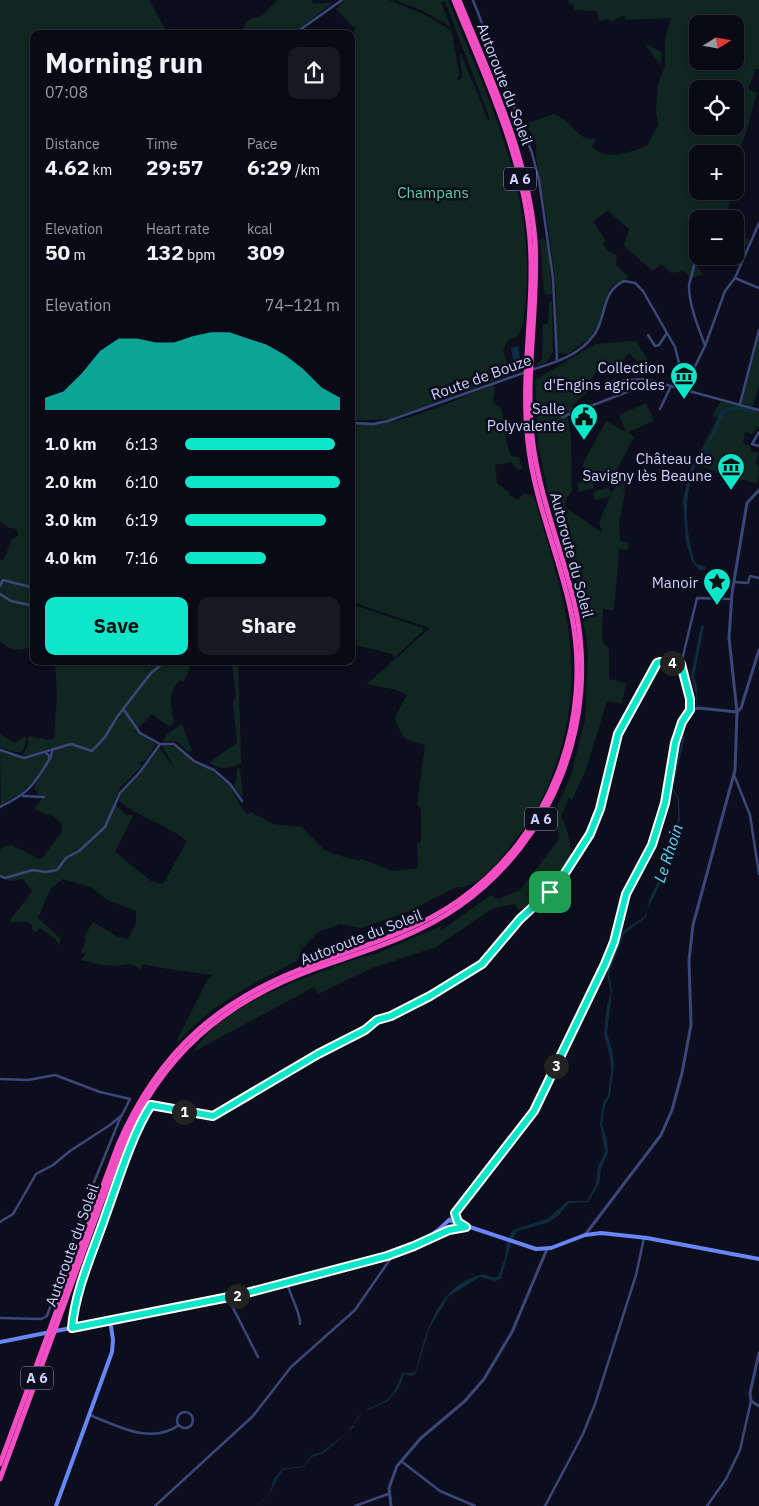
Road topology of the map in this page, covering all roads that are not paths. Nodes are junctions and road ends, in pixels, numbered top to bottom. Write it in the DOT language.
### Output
graph roads {
  1 [pos="342,0"];
  2 [pos="454,0"];
  3 [pos="459,0"];
  4 [pos="473,0"];
  5 [pos="300,30"];
  6 [pos="759,222"];
  7 [pos="695,265"];
  8 [pos="735,278"];
  9 [pos="759,288"];
  10 [pos="759,330"];
  11 [pos="667,333"];
  12 [pos="648,336"];
  13 [pos="706,346"];
  14 [pos="557,361"];
  15 [pos="529,367"];
  16 [pos="528,375"];
  17 [pos="654,381"];
  18 [pos="613,382"];
  19 [pos="671,386"];
  20 [pos="684,388"];
  21 [pos="740,404"];
  22 [pos="660,409"];
  23 [pos="758,409"];
  24 [pos="562,417"];
  25 [pos="355,422"];
  26 [pos="759,432"];
  27 [pos="759,446"];
  28 [pos="759,490"];
  29 [pos="759,578"];
  30 [pos="734,582"];
  31 [pos="0,586"];
  32 [pos="30,587"];
  33 [pos="0,594"];
  34 [pos="731,599"];
  35 [pos="30,605"];
  36 [pos="759,650"];
  37 [pos="681,664"];
  38 [pos="161,665"];
  39 [pos="124,710"];
  40 [pos="690,710"];
  41 [pos="737,712"];
  42 [pos="160,744"];
  43 [pos="54,748"];
  44 [pos="0,750"];
  45 [pos="45,752"];
  46 [pos="49,760"];
  47 [pos="734,775"];
  48 [pos="23,796"];
  49 [pos="44,797"];
  50 [pos="242,801"];
  51 [pos="0,807"];
  52 [pos="759,874"];
  53 [pos="0,876"];
  54 [pos="0,1079"];
  55 [pos="122,1115"];
  56 [pos="455,1213"];
  57 [pos="448,1221"];
  58 [pos="0,1222"];
  59 [pos="461,1225"];
  60 [pos="466,1227"];
  61 [pos="454,1229"];
  62 [pos="585,1235"];
  63 [pos="433,1236"];
  64 [pos="644,1238"];
  65 [pos="547,1249"];
  66 [pos="394,1253"];
  67 [pos="759,1259"];
  68 [pos="287,1283"];
  69 [pos="228,1298"];
  70 [pos="0,1318"];
  71 [pos="110,1320"];
  72 [pos="300,1324"];
  73 [pos="72,1328"];
  74 [pos="0,1342"];
  75 [pos="759,1353"];
  76 [pos="258,1357"];
  77 [pos="751,1401"];
  78 [pos="759,1406"];
  79 [pos="90,1415"];
  80 [pos="179,1425"];
  81 [pos="400,1461"];
  82 [pos="0,1464"];
  83 [pos="0,1480"];
  84 [pos="388,1494"];
  85 [pos="56,1506"];
  86 [pos="155,1506"];
  87 [pos="355,1506"];
  88 [pos="391,1506"];
  89 [pos="475,1506"];
  90 [pos="545,1506"];
  91 [pos="707,1506"];
  1 -- 5 [label="street"];
  2 -- 15 [label="highway, Autoroute du Soleil / A 6"];
  3 -- 15 [label="highway, Autoroute du Soleil / A 6"];
  4 -- 14 [label="street"];
  6 -- 8 [label="street"];
  7 -- 13 [label="street"];
  8 -- 9 [label="street"];
  8 -- 13 [label="street"];
  10 -- 21 [label="street"];
  11 -- 12 [label="street"];
  11 -- 14 [label="street, Route de Bouze"];
  11 -- 20 [label="street, Route de Bouze"];
  13 -- 20 [label="street"];
  14 -- 25 [label="street, Route de Bouze"];
  15 -- 16 [label="highway, Autoroute du Soleil / A 6"];
  16 -- 82 [label="highway, Autoroute du Soleil / A 6"];
  16 -- 83 [label="highway, Autoroute du Soleil / A 6"];
  17 -- 18 [label="street"];
  17 -- 19 [label="street"];
  17 -- 24 [label="street"];
  19 -- 20 [label="street"];
  19 -- 22 [label="street"];
  20 -- 21 [label="street"];
  21 -- 23 [label="street"];
  26 -- 27 [label="street"];
  28 -- 30 [label="street"];
  29 -- 30 [label="street"];
  30 -- 34 [label="street"];
  31 -- 32 [label="street"];
  33 -- 35 [label="street"];
  34 -- 37 [label="street"];
  34 -- 41 [label="street"];
  36 -- 41 [label="street"];
  37 -- 40 [label="street"];
  37 -- 73 [label="street"];
  38 -- 39 [label="street"];
  39 -- 42 [label="street"];
  39 -- 43 [label="street"];
  40 -- 41 [label="street"];
  40 -- 56 [label="street"];
  41 -- 47 [label="street"];
  42 -- 50 [label="street"];
  42 -- 53 [label="street"];
  43 -- 45 [label="street"];
  43 -- 46 [label="street"];
  44 -- 45 [label="street"];
  45 -- 46 [label="street"];
  46 -- 48 [label="street"];
  47 -- 52 [label="street"];
  47 -- 62 [label="street"];
  48 -- 49 [label="street"];
  48 -- 51 [label="street"];
  54 -- 55 [label="street"];
  55 -- 58 [label="street"];
  55 -- 70 [label="street"];
  56 -- 57 [label="street"];
  56 -- 59 [label="street"];
  57 -- 59 [label="main road"];
  57 -- 61 [label="main road"];
  57 -- 63 [label="main road"];
  59 -- 60 [label="main road"];
  60 -- 61 [label="main road"];
  60 -- 65 [label="main road"];
  61 -- 63 [label="main road"];
  62 -- 64 [label="main road"];
  62 -- 65 [label="main road"];
  63 -- 66 [label="main road"];
  64 -- 67 [label="main road"];
  64 -- 90 [label="street"];
  65 -- 81 [label="street"];
  66 -- 68 [label="main road"];
  66 -- 86 [label="street"];
  68 -- 69 [label="main road"];
  68 -- 72 [label="street"];
  69 -- 71 [label="main road"];
  69 -- 76 [label="street"];
  71 -- 73 [label="main road"];
  71 -- 79 [label="main road"];
  73 -- 74 [label="main road"];
  75 -- 77 [label="street"];
  77 -- 78 [label="street"];
  77 -- 91 [label="street"];
  79 -- 80 [label="street"];
  79 -- 85 [label="main road"];
  80 -- 80 [label="street"];
  81 -- 84 [label="street"];
  81 -- 89 [label="street"];
  84 -- 87 [label="street"];
  84 -- 88 [label="street"];
}
